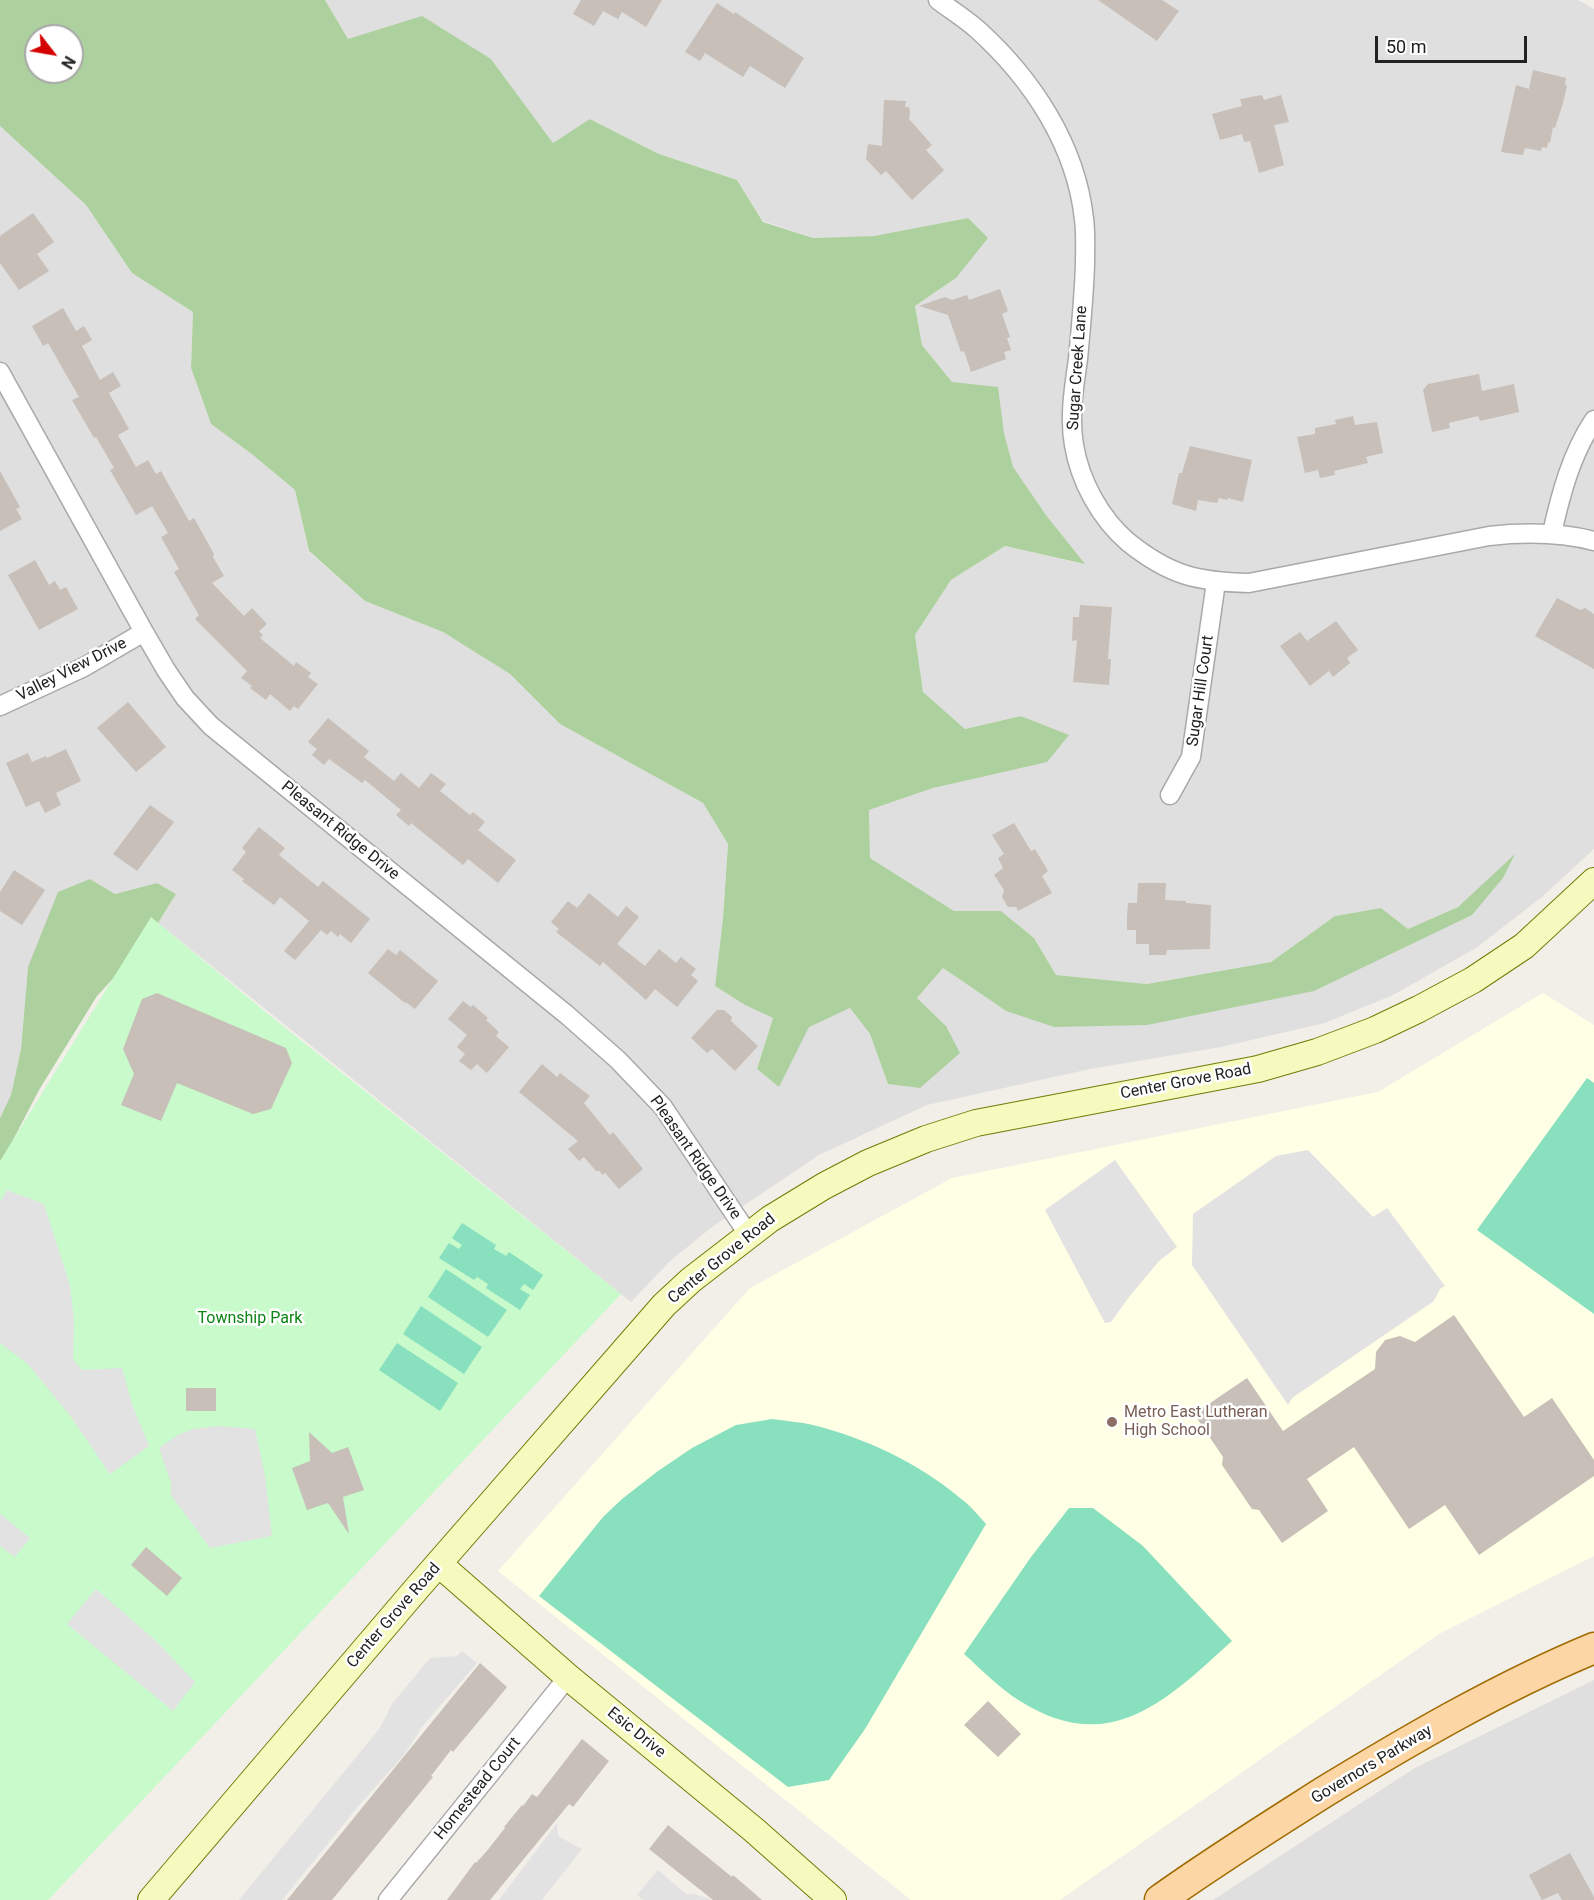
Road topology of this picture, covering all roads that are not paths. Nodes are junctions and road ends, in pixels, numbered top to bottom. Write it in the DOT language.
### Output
graph roads {
  1 [pos="938,0"];
  2 [pos="3,384"];
  3 [pos="1594,420"];
  4 [pos="1552,533"];
  5 [pos="1594,541"];
  6 [pos="1216,582"];
  7 [pos="144,632"];
  8 [pos="0,706"];
  9 [pos="1170,795"];
  10 [pos="1594,881"];
  11 [pos="748,1234"];
  12 [pos="439,1564"];
  13 [pos="1594,1648"];
  14 [pos="568,1677"];
  15 [pos="392,1899"];
  16 [pos="152,1900"];
  17 [pos="833,1900"];
  18 [pos="1160,1900"];
  1 -- 6 [label="street, Sugar Creek Lane"];
  2 -- 7 [label="street, Pleasant Ridge Drive"];
  3 -- 4 [label="street"];
  4 -- 5 [label="street, Sugar Creek Lane"];
  4 -- 6 [label="street, Sugar Creek Lane"];
  6 -- 9 [label="street, Sugar Hill Court"];
  7 -- 8 [label="street, Valley View Drive"];
  7 -- 11 [label="street, Pleasant Ridge Drive"];
  10 -- 11 [label="street, Center Grove Road"];
  11 -- 12 [label="street, Center Grove Road"];
  12 -- 14 [label="street, Esic Drive"];
  12 -- 16 [label="street, Center Grove Road"];
  13 -- 18 [label="main road, Governors Parkway"];
  14 -- 15 [label="street, Homestead Court"];
  14 -- 17 [label="street, Esic Drive"];
}
